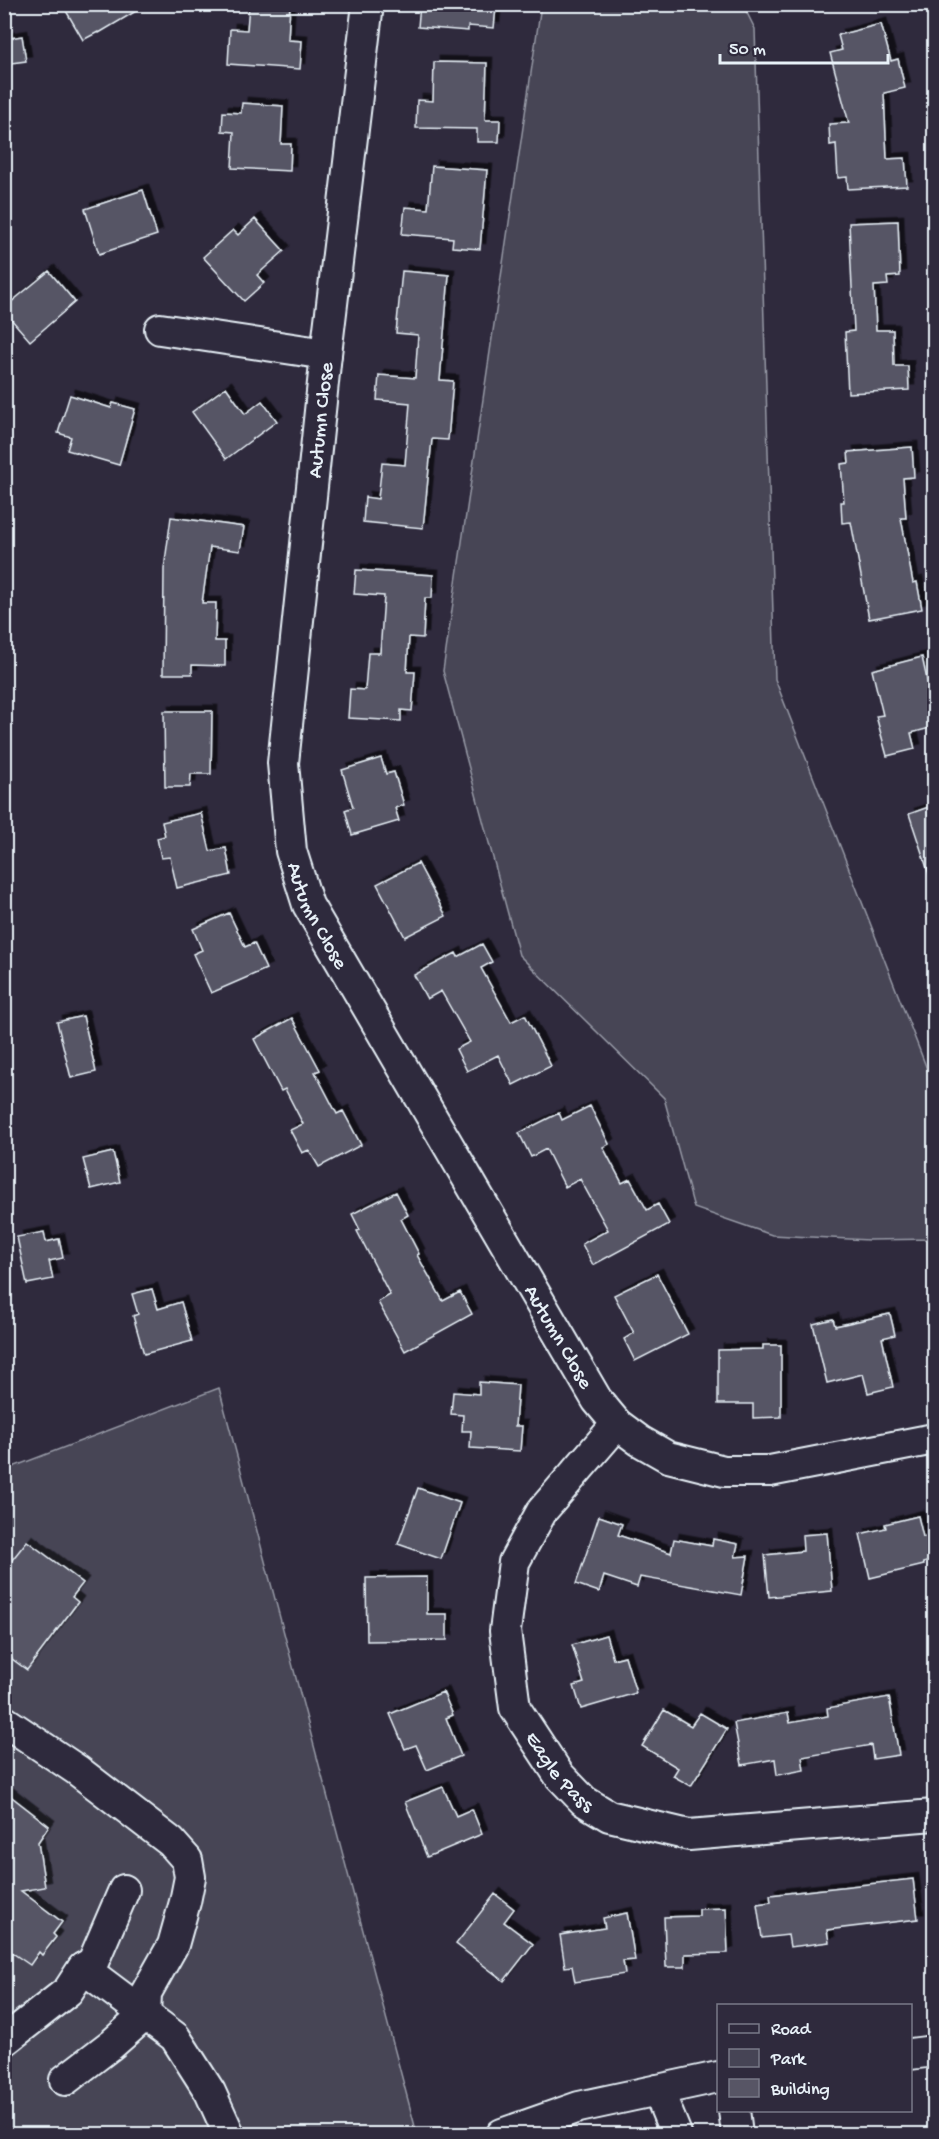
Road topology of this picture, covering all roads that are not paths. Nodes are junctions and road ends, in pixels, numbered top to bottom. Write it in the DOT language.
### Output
graph roads {
  1 [pos="368,4"];
  2 [pos="160,329"];
  3 [pos="326,354"];
  4 [pos="616,1424"];
  5 [pos="934,1439"];
  6 [pos="4,1721"];
  7 [pos="934,1815"];
  8 [pos="124,1890"];
  9 [pos="83,1968"];
  10 [pos="145,2015"];
  11 [pos="4,2041"];
  12 [pos="934,2051"];
  13 [pos="912,2054"];
  14 [pos="717,2077"];
  15 [pos="65,2080"];
  16 [pos="658,2090"];
  17 [pos="734,2112"];
  18 [pos="229,2134"];
  19 [pos="502,2134"];
  20 [pos="676,2134"];
  21 [pos="737,2134"];
  1 -- 3 [label="street, Autumn Close"];
  2 -- 3 [label="street"];
  3 -- 4 [label="street, Autumn Close"];
  4 -- 5 [label="street, Autumn Close"];
  4 -- 7 [label="street, Eagle Pass"];
  6 -- 10 [label="street"];
  8 -- 9 [label="street"];
  9 -- 10 [label="street"];
  9 -- 11 [label="street"];
  10 -- 15 [label="street"];
  10 -- 18 [label="street"];
  12 -- 13 [label="street"];
  14 -- 16 [label="street"];
  16 -- 19 [label="street"];
  16 -- 20 [label="street"];
  17 -- 21 [label="street"];
}
